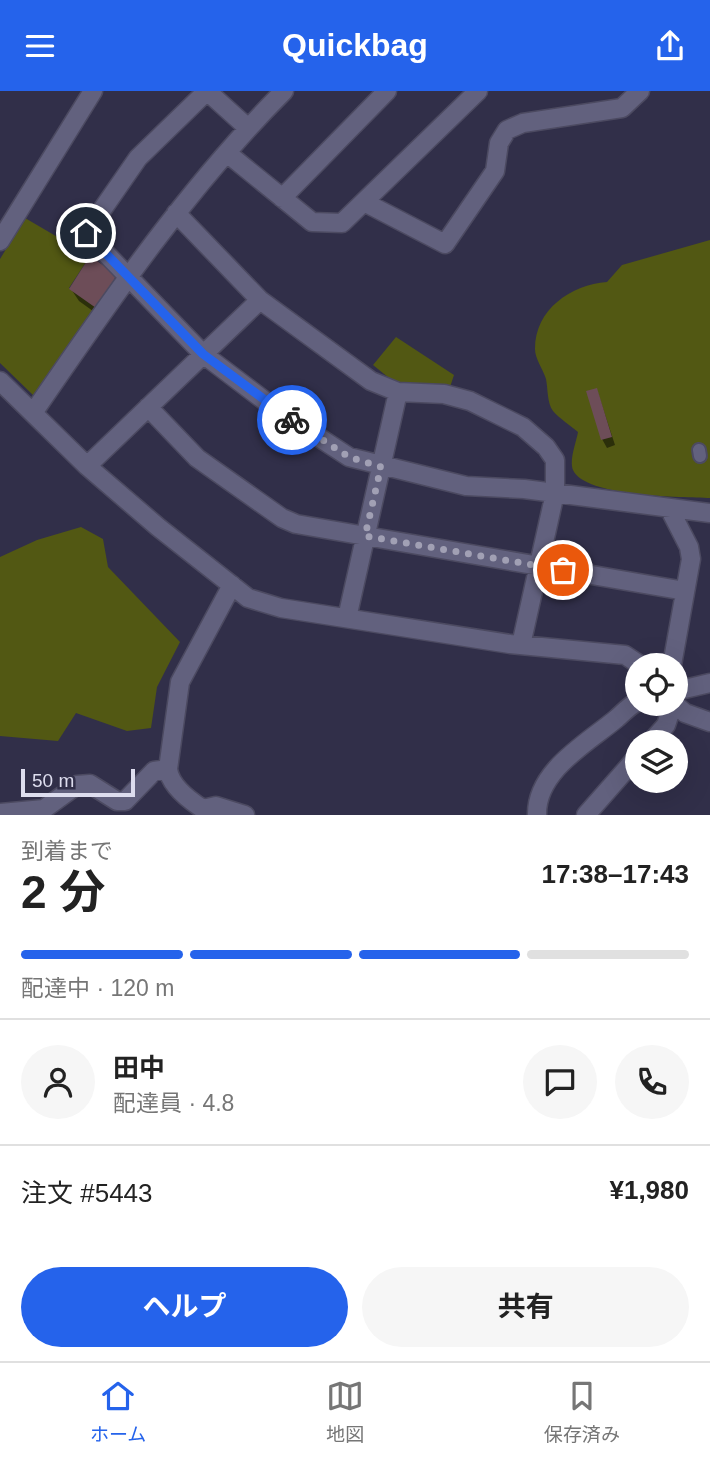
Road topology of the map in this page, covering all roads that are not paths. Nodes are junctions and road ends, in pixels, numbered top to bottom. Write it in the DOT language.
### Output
graph roads {
  1 [pos="93,91"];
  2 [pos="284,91"];
  3 [pos="387,91"];
  4 [pos="640,91"];
  5 [pos="472,93"];
  6 [pos="248,128"];
  7 [pos="227,153"];
  8 [pos="282,198"];
  9 [pos="364,202"];
  10 [pos="176,213"];
  11 [pos="0,241"];
  12 [pos="128,276"];
  13 [pos="260,300"];
  14 [pos="203,354"];
  15 [pos="0,381"];
  16 [pos="398,392"];
  17 [pos="148,407"];
  18 [pos="33,414"];
  19 [pos="87,466"];
  20 [pos="381,467"];
  21 [pos="555,493"];
  22 [pos="668,508"];
  23 [pos="710,513"];
  24 [pos="365,536"];
  25 [pos="539,566"];
  26 [pos="232,585"];
  27 [pos="685,591"];
  28 [pos="347,618"];
  29 [pos="521,645"];
  30 [pos="674,653"];
  31 [pos="625,655"];
  32 [pos="710,683"];
  33 [pos="688,688"];
  34 [pos="625,711"];
  35 [pos="688,714"];
  36 [pos="710,722"];
  37 [pos="168,769"];
  38 [pos="625,771"];
  39 [pos="0,814"];
  40 [pos="589,814"];
  41 [pos="245,815"];
  42 [pos="537,815"];
  1 -- 11 [label="street"];
  2 -- 6 [label="street"];
  3 -- 8 [label="street"];
  4 -- 9 [label="street"];
  5 -- 9 [label="street"];
  6 -- 7 [label="street"];
  6 -- 12 [label="street"];
  7 -- 8 [label="street"];
  7 -- 10 [label="street"];
  8 -- 9 [label="street"];
  10 -- 12 [label="street"];
  10 -- 13 [label="street"];
  12 -- 14 [label="street"];
  12 -- 18 [label="street"];
  13 -- 14 [label="street"];
  13 -- 16 [label="street"];
  14 -- 17 [label="street"];
  14 -- 20 [label="street"];
  15 -- 18 [label="street"];
  16 -- 20 [label="street"];
  16 -- 21 [label="street"];
  17 -- 19 [label="street"];
  17 -- 24 [label="street"];
  18 -- 19 [label="street"];
  19 -- 26 [label="street"];
  20 -- 21 [label="street"];
  20 -- 24 [label="street"];
  21 -- 22 [label="street"];
  21 -- 25 [label="street"];
  22 -- 23 [label="street"];
  22 -- 27 [label="street"];
  24 -- 25 [label="street"];
  24 -- 28 [label="street"];
  25 -- 27 [label="street"];
  25 -- 29 [label="street"];
  26 -- 28 [label="street"];
  26 -- 37 [label="street"];
  27 -- 30 [label="street"];
  28 -- 29 [label="street"];
  29 -- 31 [label="street"];
  32 -- 33 [label="street"];
  34 -- 42 [label="street"];
  35 -- 36 [label="street"];
  37 -- 39 [label="street"];
  37 -- 41 [label="street"];
  38 -- 40 [label="street"];
}
